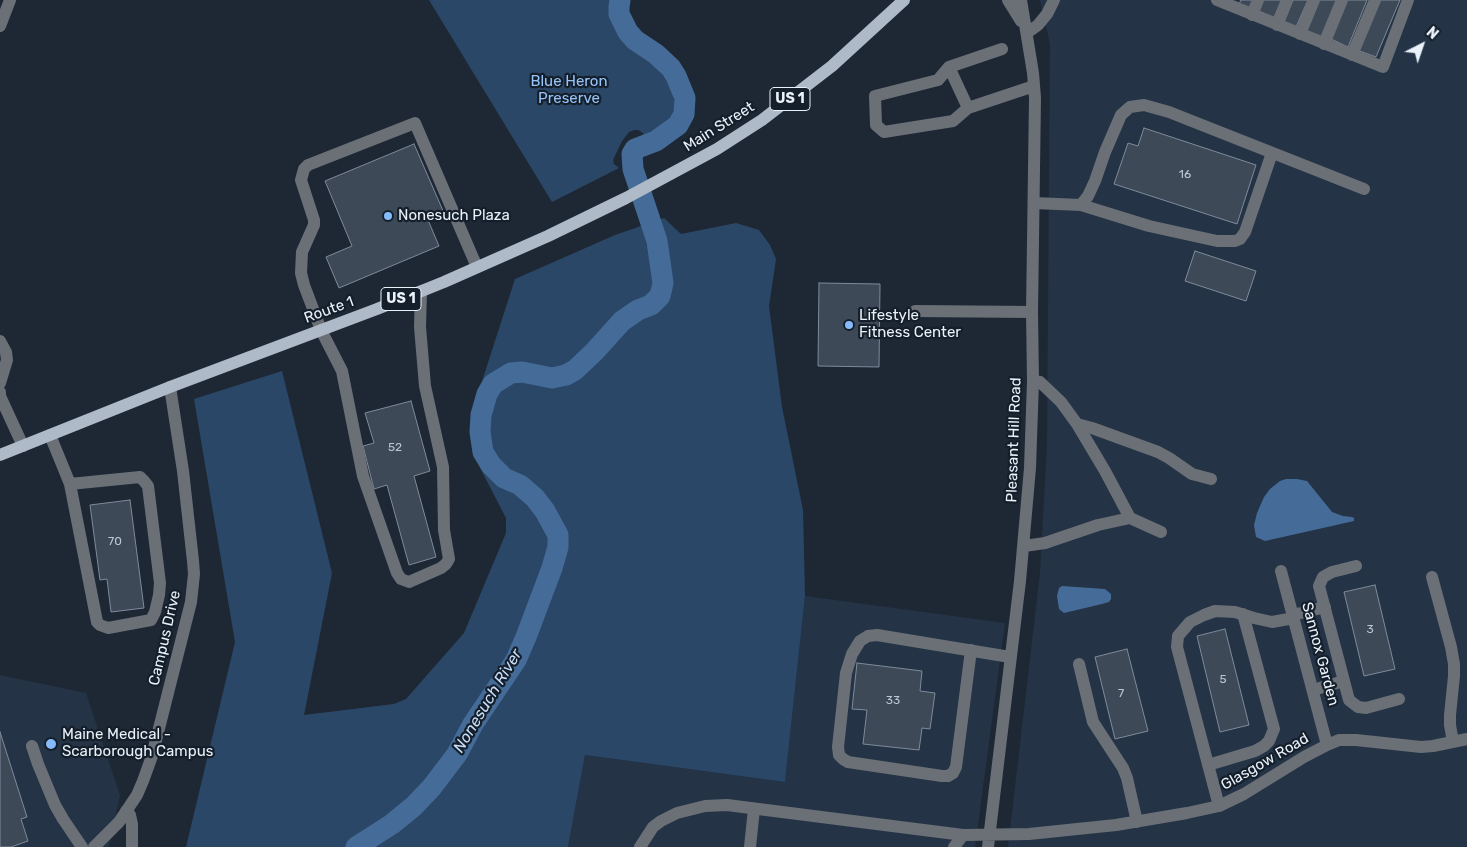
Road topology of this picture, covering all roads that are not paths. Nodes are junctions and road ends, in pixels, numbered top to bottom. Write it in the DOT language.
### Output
graph roads {
  1 [pos="10,0"];
  2 [pos="1008,0"];
  3 [pos="1021,0"];
  4 [pos="1054,0"];
  5 [pos="1217,0"];
  6 [pos="1258,0"];
  7 [pos="1287,0"];
  8 [pos="1314,0"];
  9 [pos="1342,0"];
  10 [pos="1375,0"];
  11 [pos="1408,0"];
  12 [pos="897,2"];
  13 [pos="1233,3"];
  14 [pos="1252,15"];
  15 [pos="1277,25"];
  16 [pos="0,26"];
  17 [pos="1027,33"];
  18 [pos="1300,34"];
  19 [pos="1324,44"];
  20 [pos="1002,49"];
  21 [pos="1352,55"];
  22 [pos="949,67"];
  23 [pos="1034,86"];
  24 [pos="968,108"];
  25 [pos="1272,153"];
  26 [pos="663,179"];
  27 [pos="1364,189"];
  28 [pos="1034,203"];
  29 [pos="1081,205"];
  30 [pos="477,267"];
  31 [pos="421,291"];
  32 [pos="915,312"];
  33 [pos="1032,312"];
  34 [pos="321,330"];
  35 [pos="0,341"];
  36 [pos="1033,381"];
  37 [pos="0,384"];
  38 [pos="170,387"];
  39 [pos="0,394"];
  40 [pos="1077,424"];
  41 [pos="50,435"];
  42 [pos="23,446"];
  43 [pos="0,455"];
  44 [pos="1211,479"];
  45 [pos="70,484"];
  46 [pos="1130,518"];
  47 [pos="1161,532"];
  48 [pos="1024,546"];
  49 [pos="1356,566"];
  50 [pos="1281,571"];
  51 [pos="1432,577"];
  52 [pos="1325,607"];
  53 [pos="1243,614"];
  54 [pos="1293,616"];
  55 [pos="971,650"];
  56 [pos="1010,657"];
  57 [pos="1079,664"];
  58 [pos="1344,681"];
  59 [pos="1313,690"];
  60 [pos="1399,699"];
  61 [pos="1467,739"];
  62 [pos="1453,742"];
  63 [pos="1327,745"];
  64 [pos="32,746"];
  65 [pos="1208,765"];
  66 [pos="1219,806"];
  67 [pos="754,809"];
  68 [pos="126,811"];
  69 [pos="1137,822"];
  70 [pos="963,835"];
  71 [pos="988,841"];
  72 [pos="82,847"];
  73 [pos="94,847"];
  74 [pos="132,847"];
  75 [pos="640,847"];
  76 [pos="750,847"];
  77 [pos="954,847"];
  1 -- 16 [label="street"];
  2 -- 17 [label="street, Pleasant Hill Road"];
  3 -- 17 [label="street, Pleasant Hill Road"];
  4 -- 17 [label="street"];
  5 -- 13 [label="street"];
  6 -- 14 [label="street"];
  7 -- 15 [label="street"];
  8 -- 18 [label="street"];
  9 -- 19 [label="street"];
  10 -- 21 [label="street"];
  11 -- 21 [label="street"];
  12 -- 26 [label="main road, Main Street / US 1"];
  13 -- 14 [label="street"];
  14 -- 15 [label="street"];
  15 -- 18 [label="street"];
  17 -- 23 [label="street, Pleasant Hill Road"];
  18 -- 19 [label="street"];
  19 -- 21 [label="street"];
  20 -- 22 [label="street"];
  22 -- 24 [label="street"];
  22 -- 24 [label="street"];
  23 -- 24 [label="street"];
  23 -- 28 [label="street, Pleasant Hill Road"];
  25 -- 27 [label="street"];
  25 -- 29 [label="street"];
  25 -- 29 [label="street"];
  26 -- 30 [label="main road, Route 1 / US 1"];
  28 -- 29 [label="street"];
  28 -- 33 [label="street, Pleasant Hill Road"];
  30 -- 31 [label="main road, Route 1 / US 1"];
  30 -- 34 [label="street"];
  31 -- 34 [label="main road, Route 1 / US 1"];
  31 -- 34 [label="street"];
  32 -- 33 [label="street"];
  33 -- 36 [label="street, Pleasant Hill Road"];
  34 -- 38 [label="main road, Route 1 / US 1"];
  35 -- 37 [label="street"];
  36 -- 40 [label="street"];
  36 -- 48 [label="street, Pleasant Hill Road"];
  38 -- 41 [label="main road, Route 1 / US 1"];
  38 -- 68 [label="street, Campus Drive"];
  39 -- 42 [label="street"];
  40 -- 44 [label="street"];
  40 -- 46 [label="street"];
  41 -- 42 [label="main road, Route 1 / US 1"];
  41 -- 45 [label="street"];
  42 -- 43 [label="main road, Route 1 / US 1"];
  45 -- 45 [label="street"];
  46 -- 47 [label="street"];
  46 -- 48 [label="street"];
  48 -- 56 [label="street, Pleasant Hill Road"];
  49 -- 52 [label="street"];
  50 -- 54 [label="street, Sannox Garden"];
  51 -- 62 [label="street"];
  52 -- 54 [label="street"];
  52 -- 58 [label="street"];
  53 -- 54 [label="street"];
  53 -- 65 [label="street"];
  53 -- 65 [label="street"];
  54 -- 59 [label="street, Sannox Garden"];
  55 -- 55 [label="street"];
  55 -- 56 [label="street"];
  56 -- 71 [label="street, Pleasant Hill Road"];
  57 -- 69 [label="street"];
  58 -- 59 [label="street"];
  58 -- 60 [label="street"];
  59 -- 63 [label="street, Sannox Garden"];
  61 -- 62 [label="street, Glasgow Road"];
  62 -- 63 [label="street, Glasgow Road"];
  63 -- 66 [label="street, Glasgow Road"];
  64 -- 72 [label="street"];
  65 -- 66 [label="street"];
  66 -- 69 [label="street, Glasgow Road"];
  67 -- 70 [label="street, Glasgow Road"];
  67 -- 75 [label="street, Glasgow Road"];
  67 -- 76 [label="street"];
  68 -- 73 [label="street, Campus Drive"];
  68 -- 74 [label="street"];
  69 -- 71 [label="street, Glasgow Road"];
  70 -- 71 [label="street, Glasgow Road"];
  70 -- 77 [label="street"];
}
